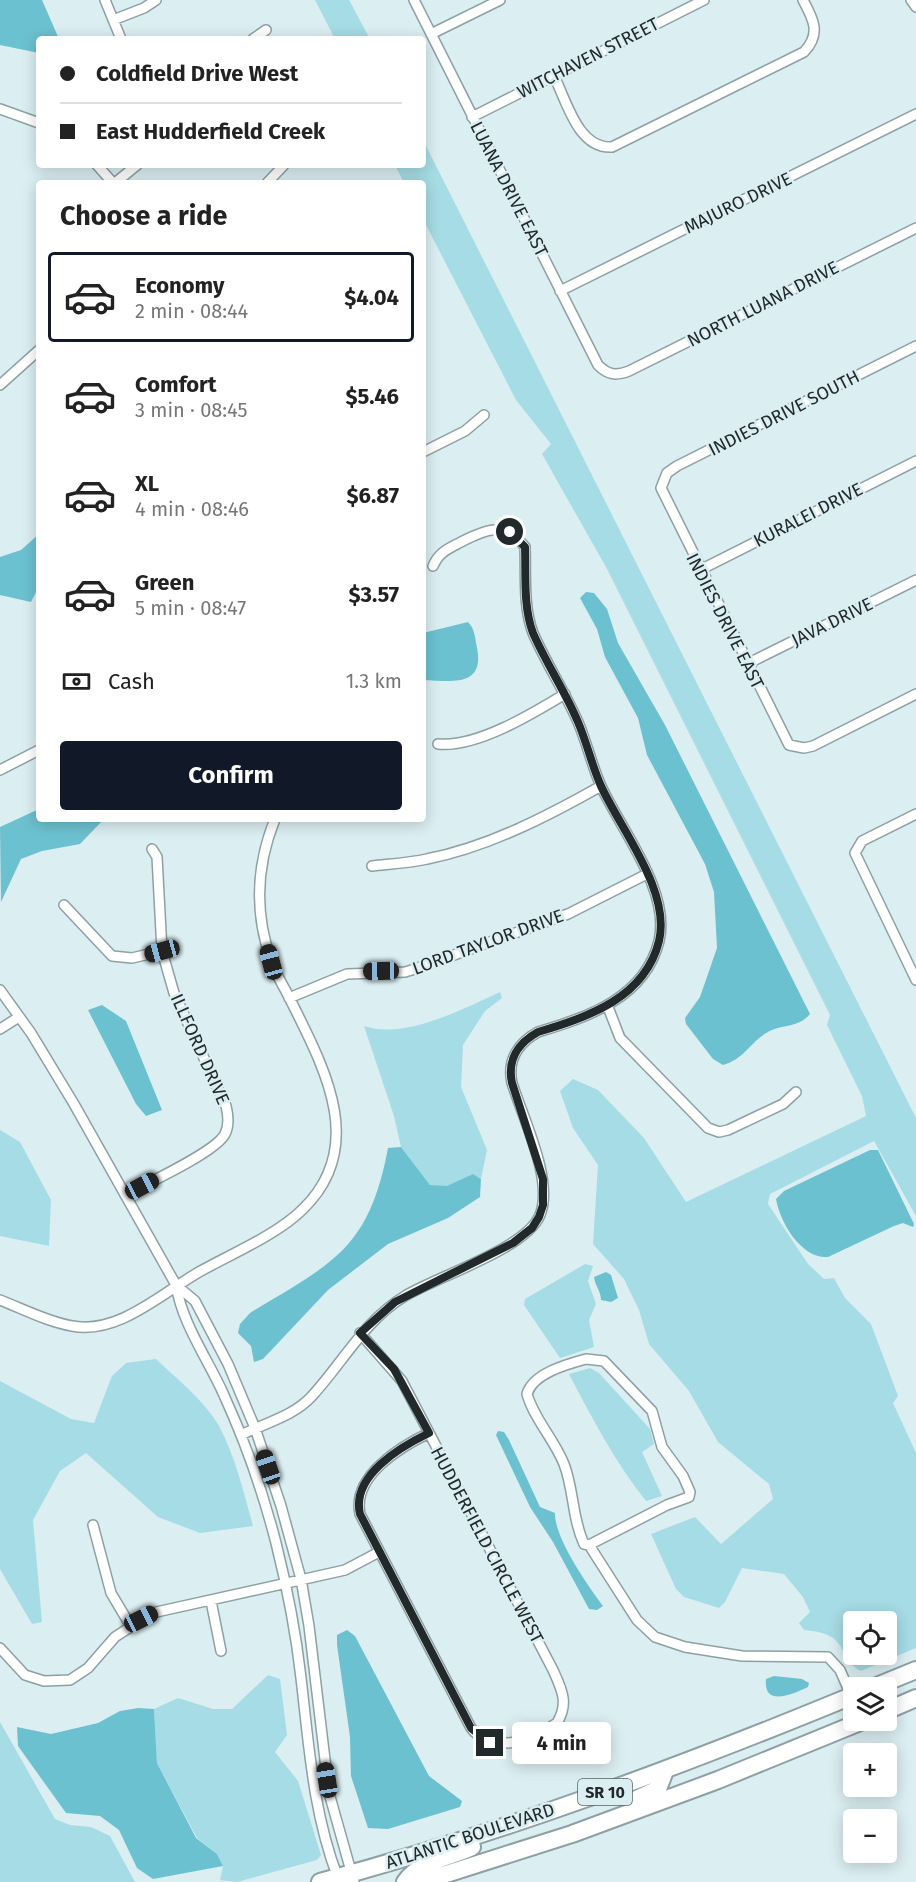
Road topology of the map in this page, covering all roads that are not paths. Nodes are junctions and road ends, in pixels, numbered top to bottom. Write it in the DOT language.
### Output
graph roads {
  1 [pos="105,0"];
  2 [pos="156,0"];
  3 [pos="414,0"];
  4 [pos="500,0"];
  5 [pos="704,0"];
  6 [pos="803,0"];
  7 [pos="911,0"];
  8 [pos="916,7"];
  9 [pos="113,20"];
  10 [pos="266,30"];
  11 [pos="431,34"];
  12 [pos="121,36"];
  13 [pos="257,36"];
  14 [pos="554,76"];
  15 [pos="4,110"];
  16 [pos="916,114"];
  17 [pos="472,117"];
  18 [pos="36,122"];
  19 [pos="100,168"];
  20 [pos="133,168"];
  21 [pos="281,168"];
  22 [pos="111,180"];
  23 [pos="118,180"];
  24 [pos="270,180"];
  25 [pos="916,228"];
  26 [pos="560,291"];
  27 [pos="916,346"];
  28 [pos="36,353"];
  29 [pos="609,374"];
  30 [pos="0,385"];
  31 [pos="484,415"];
  32 [pos="426,450"];
  33 [pos="916,461"];
  34 [pos="661,488"];
  35 [pos="433,566"];
  36 [pos="700,570"];
  37 [pos="916,580"];
  38 [pos="747,664"];
  39 [pos="565,694"];
  40 [pos="916,694"];
  41 [pos="438,744"];
  42 [pos="36,752"];
  43 [pos="0,770"];
  44 [pos="602,786"];
  45 [pos="916,814"];
  46 [pos="274,822"];
  47 [pos="152,849"];
  48 [pos="372,866"];
  49 [pos="647,874"];
  50 [pos="64,906"];
  51 [pos="162,951"];
  52 [pos="916,980"];
  53 [pos="0,990"];
  54 [pos="290,998"];
  55 [pos="608,1007"];
  56 [pos="19,1017"];
  57 [pos="0,1029"];
  58 [pos="796,1092"];
  59 [pos="125,1195"];
  60 [pos="176,1285"];
  61 [pos="0,1300"];
  62 [pos="360,1333"];
  63 [pos="255,1428"];
  64 [pos="429,1433"];
  65 [pos="241,1435"];
  66 [pos="93,1525"];
  67 [pos="589,1545"];
  68 [pos="379,1552"];
  69 [pos="301,1579"];
  70 [pos="286,1583"];
  71 [pos="211,1601"];
  72 [pos="130,1625"];
  73 [pos="0,1648"];
  74 [pos="221,1651"];
  75 [pos="916,1670"];
  76 [pos="843,1677"];
  77 [pos="897,1678"];
  78 [pos="916,1698"];
  79 [pos="843,1702"];
  80 [pos="897,1706"];
  81 [pos="320,1718"];
  82 [pos="304,1721"];
  83 [pos="843,1729"];
  84 [pos="665,1771"];
  85 [pos="538,1814"];
  86 [pos="485,1833"];
  87 [pos="552,1840"];
  88 [pos="478,1864"];
  89 [pos="346,1879"];
  90 [pos="320,1882"];
  91 [pos="405,1882"];
  92 [pos="421,1882"];
  1 -- 9 [label="street"];
  2 -- 9 [label="street"];
  3 -- 11 [label="street, LUANA DRIVE EAST"];
  4 -- 11 [label="street"];
  5 -- 14 [label="street, WITCHAVEN STREET"];
  6 -- 14 [label="street"];
  7 -- 8 [label="street"];
  9 -- 12 [label="street"];
  10 -- 13 [label="street"];
  11 -- 17 [label="street, LUANA DRIVE EAST"];
  14 -- 17 [label="street, WITCHAVEN STREET"];
  15 -- 18 [label="street"];
  16 -- 26 [label="street, MAJURO DRIVE"];
  17 -- 26 [label="street, LUANA DRIVE EAST"];
  19 -- 22 [label="street"];
  20 -- 23 [label="street"];
  21 -- 24 [label="street"];
  25 -- 29 [label="street, NORTH LUANA DRIVE"];
  26 -- 29 [label="street, LUANA DRIVE EAST"];
  27 -- 34 [label="street, INDIES DRIVE SOUTH"];
  28 -- 30 [label="street"];
  31 -- 32 [label="street"];
  33 -- 36 [label="street, KURALEI DRIVE"];
  34 -- 36 [label="street, INDIES DRIVE EAST"];
  35 -- 39 [label="street"];
  36 -- 38 [label="street, INDIES DRIVE EAST"];
  37 -- 38 [label="street, JAVA DRIVE"];
  38 -- 40 [label="street, INDIES DRIVE EAST"];
  39 -- 41 [label="street"];
  39 -- 44 [label="street"];
  42 -- 43 [label="street"];
  44 -- 48 [label="street"];
  44 -- 49 [label="street"];
  45 -- 52 [label="street"];
  46 -- 54 [label="street"];
  47 -- 51 [label="street, ILLFORD DRIVE"];
  49 -- 54 [label="street, LORD TAYLOR DRIVE"];
  49 -- 55 [label="street"];
  50 -- 51 [label="street"];
  51 -- 59 [label="street, ILLFORD DRIVE"];
  53 -- 56 [label="street"];
  54 -- 60 [label="street"];
  55 -- 58 [label="street"];
  55 -- 62 [label="street"];
  56 -- 57 [label="street"];
  56 -- 59 [label="street"];
  59 -- 60 [label="street"];
  60 -- 61 [label="street"];
  60 -- 63 [label="street"];
  60 -- 65 [label="street"];
  62 -- 63 [label="street"];
  62 -- 64 [label="street, HUDDERFIELD CIRCLE WEST"];
  63 -- 65 [label="street"];
  63 -- 69 [label="street"];
  64 -- 68 [label="street"];
  64 -- 68 [label="street, HUDDERFIELD CIRCLE WEST"];
  65 -- 70 [label="street"];
  66 -- 72 [label="street"];
  67 -- 67 [label="street"];
  67 -- 76 [label="street"];
  68 -- 69 [label="street"];
  69 -- 70 [label="street"];
  69 -- 81 [label="street"];
  70 -- 71 [label="street"];
  70 -- 82 [label="street"];
  71 -- 72 [label="street"];
  71 -- 74 [label="street"];
  72 -- 73 [label="street"];
  75 -- 77 [label="highway"];
  78 -- 80 [label="highway"];
  79 -- 84 [label="highway, ATLANTIC BOULEVARD / SR 10"];
  81 -- 82 [label="street"];
  81 -- 89 [label="street"];
  82 -- 89 [label="street"];
  83 -- 87 [label="highway, ATLANTIC BOULEVARD / SR 10"];
  84 -- 85 [label="highway, ATLANTIC BOULEVARD / SR 10"];
  84 -- 87 [label="highway"];
  85 -- 86 [label="highway, ATLANTIC BOULEVARD / SR 10"];
  85 -- 88 [label="highway"];
  86 -- 89 [label="highway, ATLANTIC BOULEVARD / SR 10"];
  86 -- 91 [label="highway"];
  87 -- 88 [label="highway, ATLANTIC BOULEVARD / SR 10"];
  88 -- 92 [label="highway, ATLANTIC BOULEVARD / SR 10"];
  89 -- 90 [label="highway, ATLANTIC BOULEVARD / SR 10"];
}
